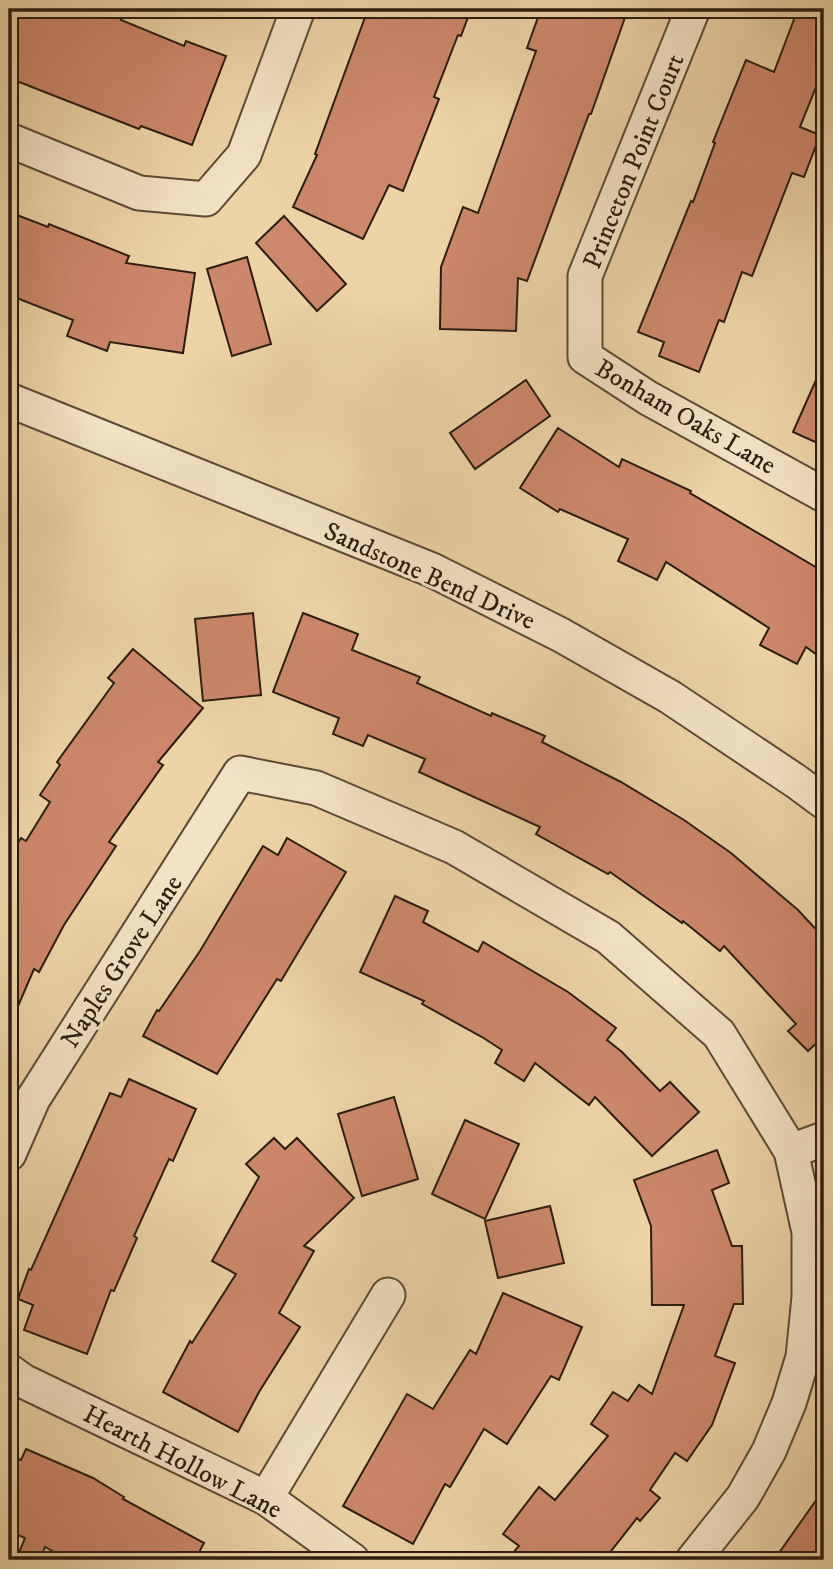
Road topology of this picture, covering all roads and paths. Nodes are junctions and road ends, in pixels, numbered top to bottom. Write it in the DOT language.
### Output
graph roads {
  1 [pos="298,9"];
  2 [pos="694,9"];
  3 [pos="9,140"];
  4 [pos="585,357"];
  5 [pos="9,400"];
  6 [pos="824,495"];
  7 [pos="824,803"];
  8 [pos="824,1139"];
  9 [pos="791,1151"];
  10 [pos="9,1154"];
  11 [pos="388,1295"];
  12 [pos="9,1371"];
  13 [pos="266,1499"];
  14 [pos="352,1560"];
  15 [pos="693,1560"];
  1 -- 3 [label="street"];
  2 -- 4 [label="street, Princeton Point Court"];
  4 -- 6 [label="street, Bonham Oaks Lane"];
  5 -- 7 [label="street, Sandstone Bend Drive"];
  8 -- 9 [label="street"];
  9 -- 10 [label="street, Naples Grove Lane"];
  9 -- 15 [label="street"];
  11 -- 13 [label="street"];
  12 -- 13 [label="street, Hearth Hollow Lane"];
  13 -- 14 [label="street, Hearth Hollow Lane"];
}
